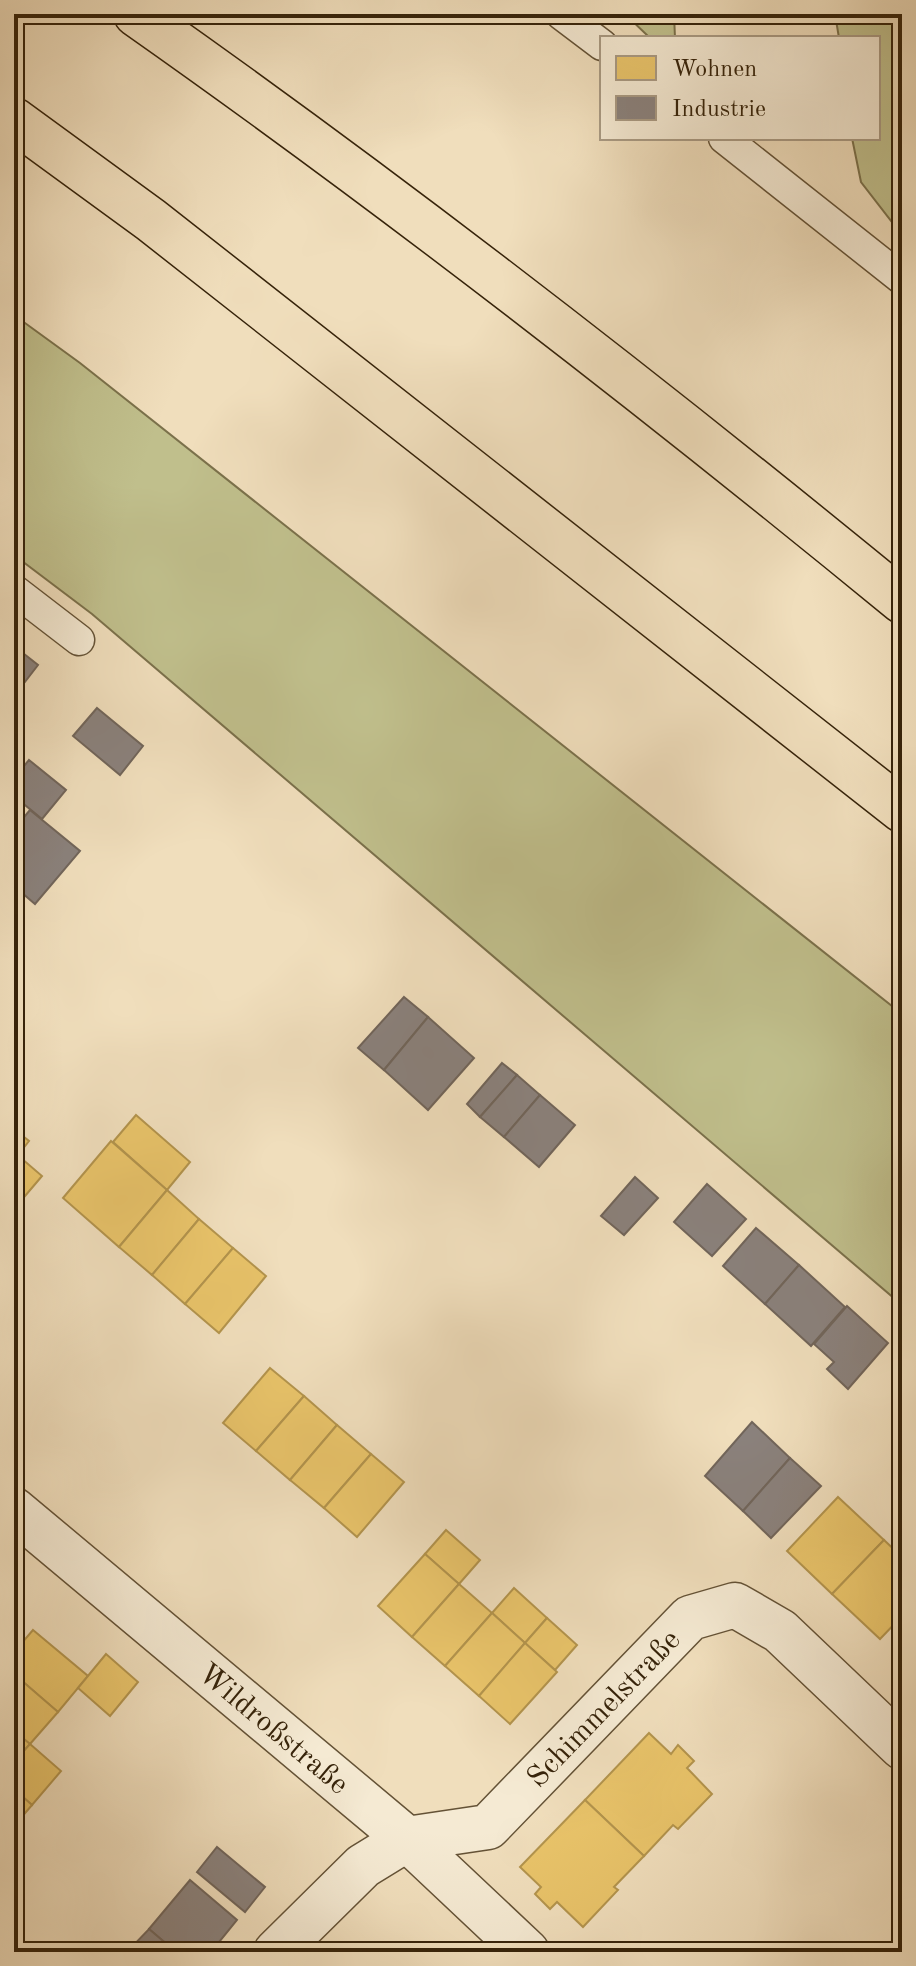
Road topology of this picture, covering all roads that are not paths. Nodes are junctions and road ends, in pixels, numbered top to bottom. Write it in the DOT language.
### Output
graph roads {
  1 [pos="136,14"];
  2 [pos="561,14"];
  3 [pos="600,43"];
  4 [pos="14,120"];
  5 [pos="727,140"];
  6 [pos="902,279"];
  7 [pos="14,590"];
  8 [pos="902,601"];
  9 [pos="79,640"];
  10 [pos="902,810"];
  11 [pos="14,1510"];
  12 [pos="902,1747"];
  13 [pos="407,1839"];
  14 [pos="276,1952"];
  15 [pos="527,1952"];
  1 -- 8 [label="highway"];
  2 -- 3 [label="lane"];
  4 -- 10 [label="highway"];
  5 -- 6 [label="lane"];
  7 -- 9 [label="lane"];
  11 -- 13 [label="street, Wildroßstraße"];
  12 -- 13 [label="street, Schimmelstraße"];
  13 -- 14 [label="street"];
  13 -- 15 [label="street, Wildroßstraße"];
}
